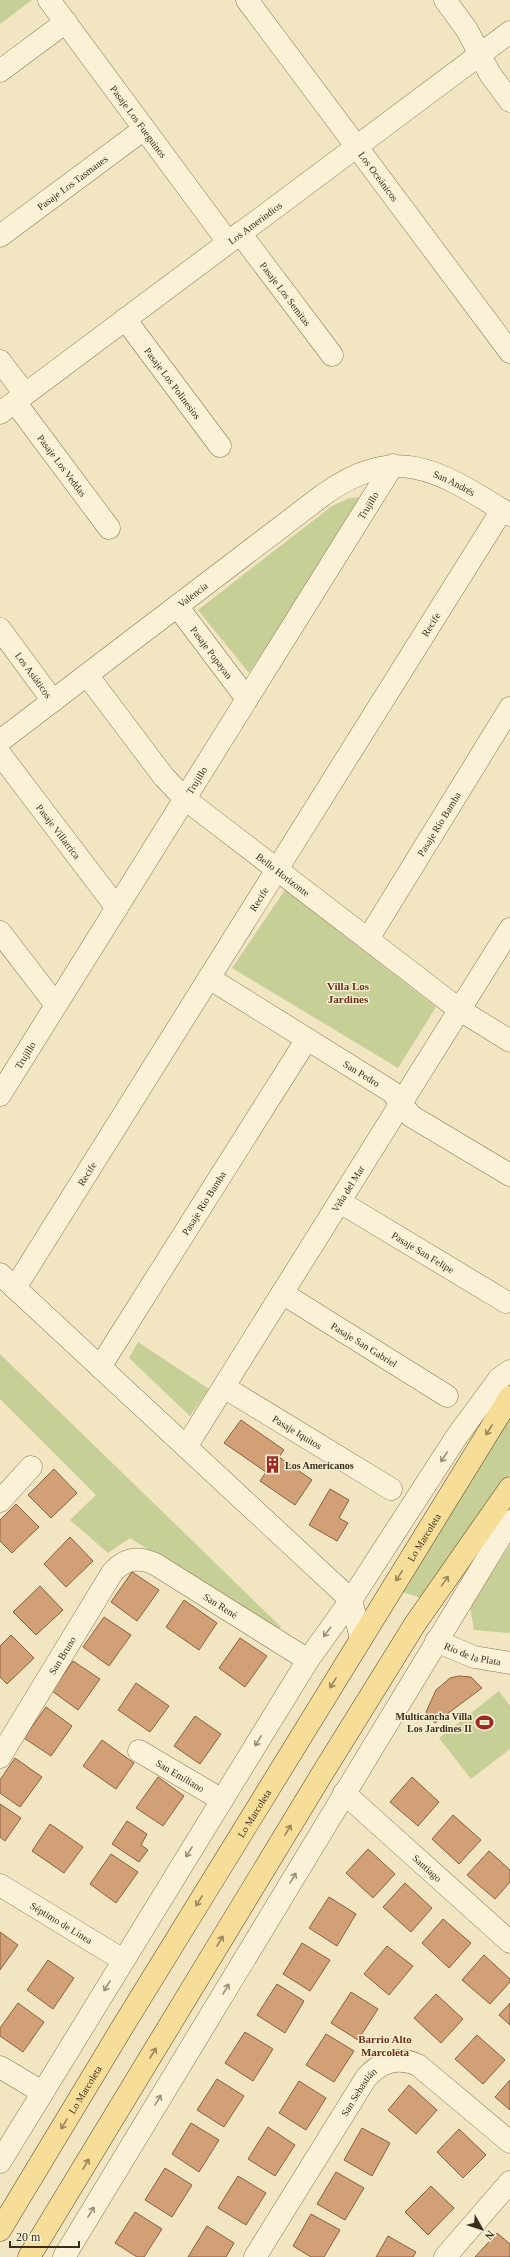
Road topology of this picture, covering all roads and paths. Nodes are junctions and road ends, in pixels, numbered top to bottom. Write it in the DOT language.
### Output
graph roads {
  1 [pos="49,0"];
  2 [pos="247,0"];
  3 [pos="445,0"];
  4 [pos="66,22"];
  5 [pos="510,32"];
  6 [pos="480,54"];
  7 [pos="0,71"];
  8 [pos="510,101"];
  9 [pos="144,129"];
  10 [pos="356,146"];
  11 [pos="0,236"];
  12 [pos="234,238"];
  13 [pos="125,319"];
  14 [pos="510,352"];
  15 [pos="332,355"];
  16 [pos="0,361"];
  17 [pos="13,403"];
  18 [pos="220,446"];
  19 [pos="393,465"];
  20 [pos="506,512"];
  21 [pos="109,528"];
  22 [pos="177,606"];
  23 [pos="0,629"];
  24 [pos="87,675"];
  25 [pos="247,699"];
  26 [pos="53,701"];
  27 [pos="510,708"];
  28 [pos="0,741"];
  29 [pos="0,754"];
  30 [pos="185,799"];
  31 [pos="276,869"];
  32 [pos="116,908"];
  33 [pos="510,929"];
  34 [pos="0,932"];
  35 [pos="368,939"];
  36 [pos="209,978"];
  37 [pos="56,1005"];
  38 [pos="460,1010"];
  39 [pos="307,1039"];
  40 [pos="510,1041"];
  41 [pos="0,1095"];
  42 [pos="401,1104"];
  43 [pos="510,1175"];
  44 [pos="340,1202"];
  45 [pos="7,1281"];
  46 [pos="282,1293"];
  47 [pos="506,1302"];
  48 [pos="100,1367"];
  49 [pos="510,1371"];
  50 [pos="224,1387"];
  51 [pos="448,1396"];
  52 [pos="510,1397"];
  53 [pos="186,1447"];
  54 [pos="31,1467"];
  55 [pos="510,1488"];
  56 [pos="391,1489"];
  57 [pos="0,1500"];
  58 [pos="510,1521"];
  59 [pos="130,1560"];
  60 [pos="351,1600"];
  61 [pos="361,1638"];
  62 [pos="436,1641"];
  63 [pos="308,1660"];
  64 [pos="510,1662"];
  65 [pos="139,1751"];
  66 [pos="0,1757"];
  67 [pos="344,1793"];
  68 [pos="222,1800"];
  69 [pos="0,1885"];
  70 [pos="510,1942"];
  71 [pos="123,1960"];
  72 [pos="0,2068"];
  73 [pos="42,2092"];
  74 [pos="510,2142"];
  75 [pos="0,2162"];
  76 [pos="510,2182"];
  77 [pos="0,2230"];
  78 [pos="29,2257"];
  79 [pos="64,2257"];
  80 [pos="255,2257"];
  81 [pos="445,2257"];
  1 -- 4 [label="street, Pasaje Los Fueguinos"];
  2 -- 10 [label="street, Los Oceánicos"];
  3 -- 6 [label="street"];
  4 -- 7 [label="street"];
  4 -- 9 [label="street, Pasaje Los Fueguinos"];
  5 -- 6 [label="street, Los Amerindios"];
  6 -- 8 [label="street"];
  6 -- 10 [label="street, Los Amerindios"];
  9 -- 11 [label="street, Pasaje Los Tasmanes"];
  9 -- 12 [label="street, Pasaje Los Fueguinos"];
  10 -- 12 [label="street, Los Amerindios"];
  10 -- 14 [label="street, Los Oceánicos"];
  12 -- 13 [label="street, Los Amerindios"];
  12 -- 15 [label="street, Pasaje Los Semitas"];
  13 -- 17 [label="street, Los Amerindios"];
  13 -- 18 [label="street, Pasaje Los Polinesios"];
  16 -- 17 [label="street, Pasaje Los Veddas"];
  17 -- 21 [label="street, Pasaje Los Veddas"];
  19 -- 20 [label="street, San Andrés"];
  19 -- 22 [label="street, Valencia"];
  19 -- 25 [label="street, Trujillo"];
  20 -- 31 [label="street, Recife"];
  22 -- 24 [label="street, Valencia"];
  22 -- 25 [label="street, Pasaje Popayan"];
  23 -- 26 [label="street, Los Asiáticos"];
  24 -- 26 [label="street, Valencia"];
  24 -- 30 [label="street, Bello Horizonte"];
  25 -- 30 [label="street, Trujillo"];
  26 -- 28 [label="street, Valencia"];
  27 -- 35 [label="street, Pasaje Río Bamba"];
  29 -- 32 [label="street, Pasaje Villarrica"];
  30 -- 31 [label="street, Bello Horizonte"];
  30 -- 32 [label="street, Trujillo"];
  31 -- 35 [label="street, Bello Horizonte"];
  31 -- 36 [label="street, Recife"];
  32 -- 37 [label="street, Trujillo"];
  33 -- 38 [label="street, Viña del Mar"];
  34 -- 37 [label="street"];
  35 -- 38 [label="street, Bello Horizonte"];
  36 -- 39 [label="street, San Pedro"];
  36 -- 45 [label="street, Recife"];
  37 -- 41 [label="street, Trujillo"];
  38 -- 40 [label="street, Bello Horizonte"];
  38 -- 42 [label="street, Viña del Mar"];
  39 -- 42 [label="street, San Pedro"];
  39 -- 48 [label="street, Pasaje Río Bamba"];
  42 -- 43 [label="street, San Pedro"];
  42 -- 44 [label="street, Viña del Mar"];
  44 -- 46 [label="street, Viña del Mar"];
  44 -- 47 [label="street, Pasaje San Felipe"];
  45 -- 48 [label="street"];
  46 -- 50 [label="street, Viña del Mar"];
  46 -- 51 [label="street, Pasaje San Gabriel"];
  48 -- 53 [label="street"];
  49 -- 60 [label="street, one-way"];
  50 -- 53 [label="street, Viña del Mar"];
  50 -- 56 [label="street, Pasaje Iquitos"];
  52 -- 61 [label="main road, Lo Marcoleta, one-way"];
  53 -- 60 [label="street"];
  54 -- 57 [label="street"];
  78 -- 55 [label="main road, one-way"];
  58 -- 62 [label="street"];
  59 -- 63 [label="street, San René"];
  59 -- 66 [label="street, San Bruno"];
  60 -- 61 [label="street"];
  60 -- 63 [label="street, one-way"];
  61 -- 77 [label="main road, Lo Marcoleta, one-way"];
  62 -- 64 [label="street, Río de la Plata"];
  62 -- 67 [label="street"];
  63 -- 68 [label="street, one-way"];
  65 -- 68 [label="street, San Emiliano"];
  67 -- 70 [label="street, Santiago"];
  79 -- 67 [label="street, one-way"];
  68 -- 71 [label="street, one-way"];
  69 -- 71 [label="street, Séptimo de Línea"];
  71 -- 73 [label="street, one-way"];
  72 -- 73 [label="street"];
  73 -- 75 [label="street"];
  74 -- 80 [label="street, San Sebastián"];
  76 -- 81 [label="street"];
}
